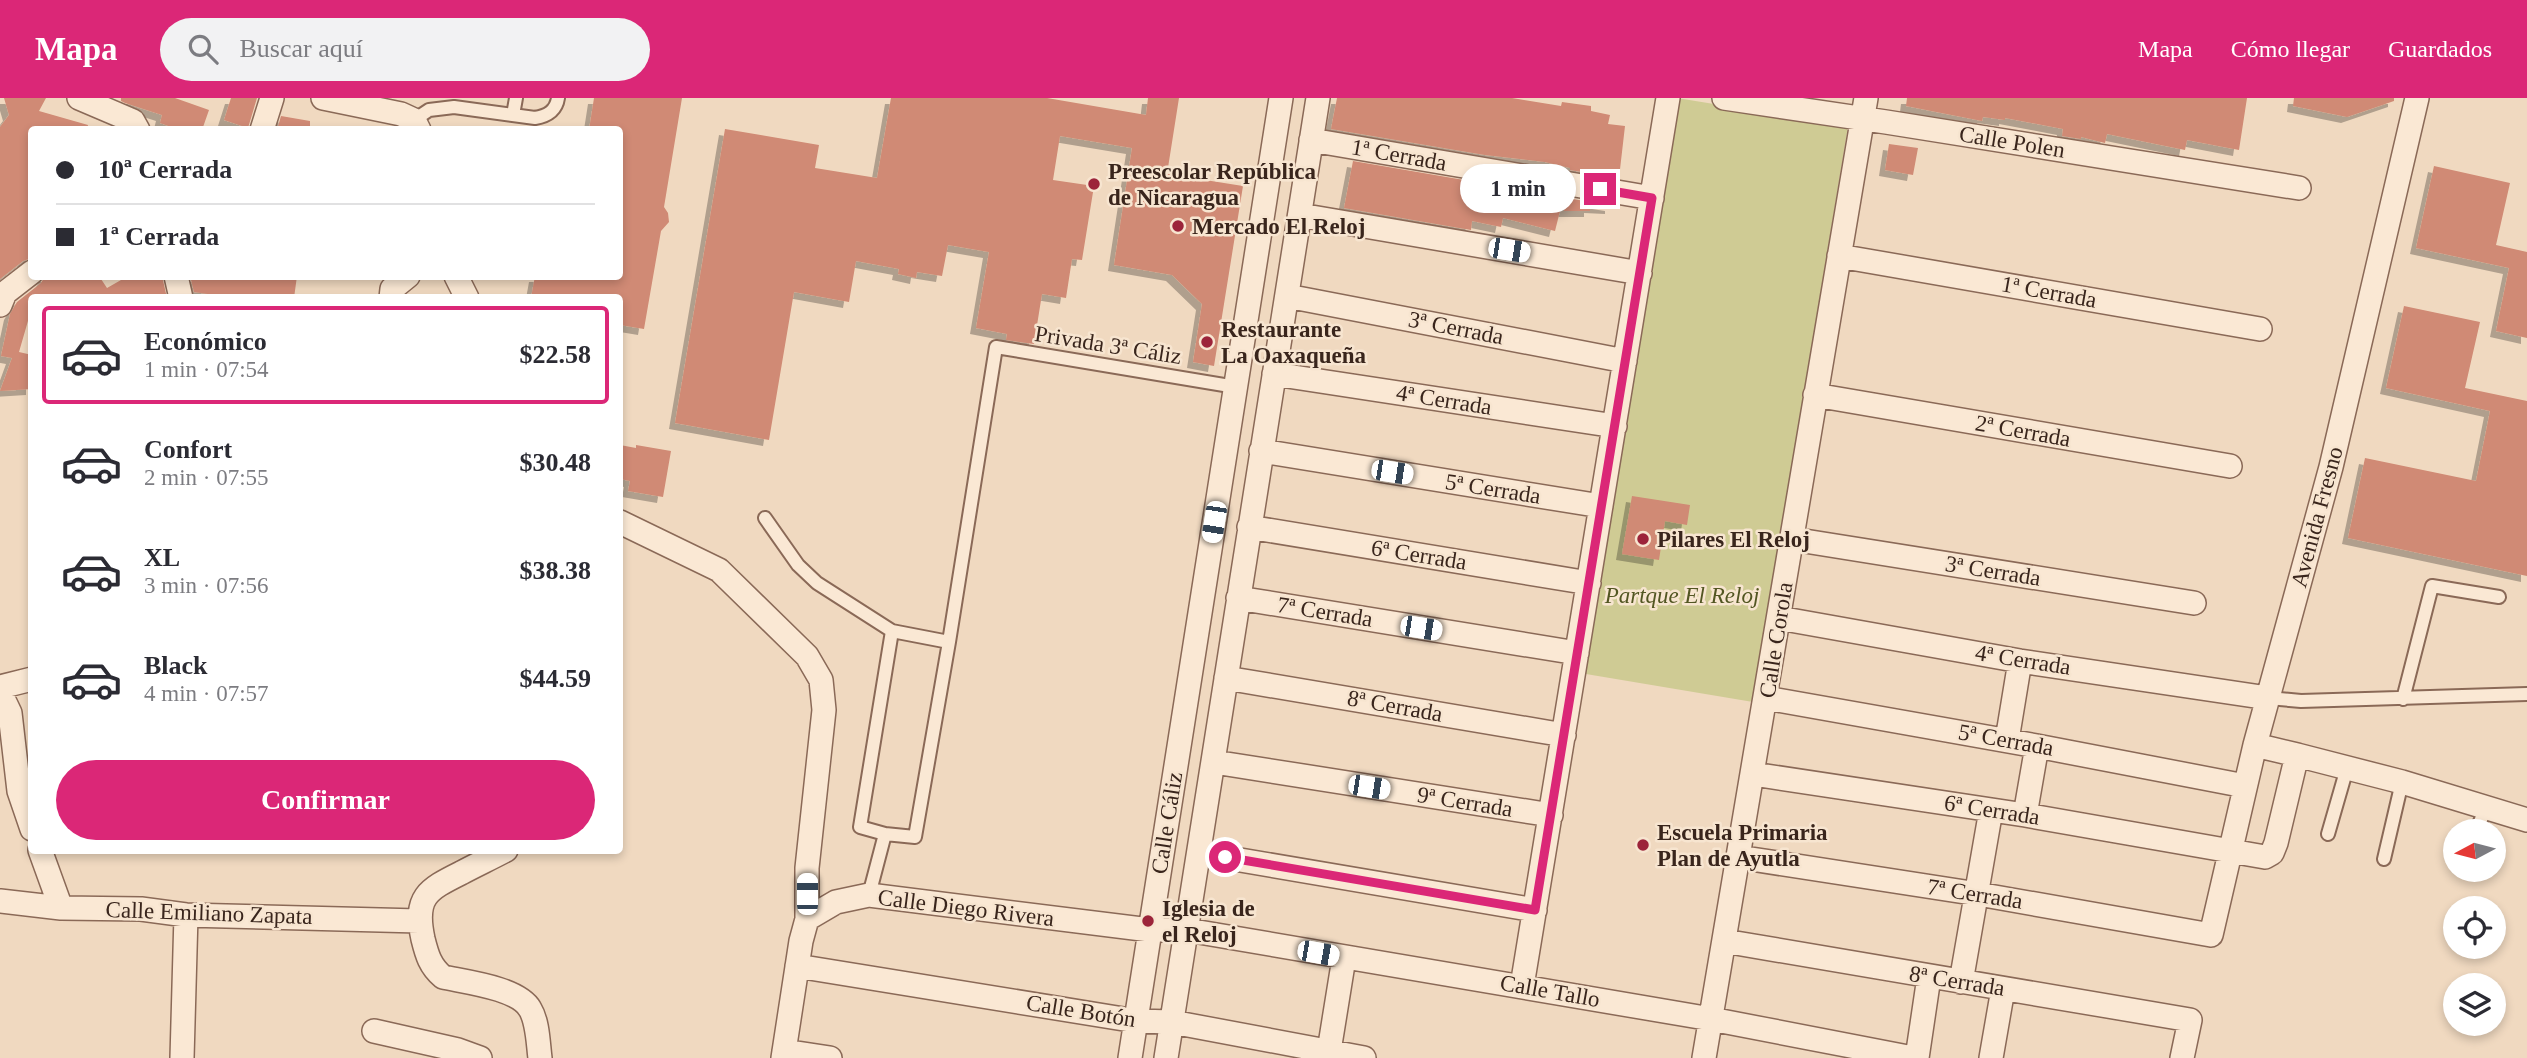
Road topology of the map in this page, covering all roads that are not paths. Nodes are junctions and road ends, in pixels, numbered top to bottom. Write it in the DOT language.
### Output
graph roads {
  1 [pos="79,98"];
  2 [pos="272,98"];
  3 [pos="323,98"];
  4 [pos="516,98"];
  5 [pos="558,98"];
  6 [pos="1281,98"];
  7 [pos="1318,98"];
  8 [pos="1668,98"];
  9 [pos="1724,98"];
  10 [pos="2417,98"];
  11 [pos="465,103"];
  12 [pos="1864,108"];
  13 [pos="513,115"];
  14 [pos="416,125"];
  15 [pos="136,126"];
  16 [pos="263,126"];
  17 [pos="1310,147"];
  18 [pos="1273,148"];
  19 [pos="2299,188"];
  20 [pos="1652,198"];
  21 [pos="1300,215"];
  22 [pos="1839,256"];
  23 [pos="1640,273"];
  24 [pos="28,275"];
  25 [pos="403,280"];
  26 [pos="391,294"];
  27 [pos="1287,296"];
  28 [pos="0,305"];
  29 [pos="1247,318"];
  30 [pos="1282,324"];
  31 [pos="2260,329"];
  32 [pos="1625,361"];
  33 [pos="1274,374"];
  34 [pos="1236,387"];
  35 [pos="1815,395"];
  36 [pos="1615,426"];
  37 [pos="1261,451"];
  38 [pos="2230,466"];
  39 [pos="1601,506"];
  40 [pos="765,518"];
  41 [pos="623,523"];
  42 [pos="1248,527"];
  43 [pos="1792,540"];
  44 [pos="1589,583"];
  45 [pos="2499,597"];
  46 [pos="1238,598"];
  47 [pos="2194,603"];
  48 [pos="1779,618"];
  49 [pos="1197,630"];
  50 [pos="892,631"];
  51 [pos="1233,636"];
  52 [pos="949,642"];
  53 [pos="1577,653"];
  54 [pos="2020,661"];
  55 [pos="1226,678"];
  56 [pos="28,680"];
  57 [pos="0,690"];
  58 [pos="2527,694"];
  59 [pos="1766,698"];
  60 [pos="2268,698"];
  61 [pos="2403,699"];
  62 [pos="1564,735"];
  63 [pos="2007,740"];
  64 [pos="2255,745"];
  65 [pos="2037,746"];
  66 [pos="7,748"];
  67 [pos="2297,755"];
  68 [pos="1213,762"];
  69 [pos="2347,768"];
  70 [pos="1753,774"];
  71 [pos="2402,782"];
  72 [pos="2245,786"];
  73 [pos="2486,808"];
  74 [pos="1992,810"];
  75 [pos="2025,815"];
  76 [pos="1551,816"];
  77 [pos="28,817"];
  78 [pos="2481,819"];
  79 [pos="2527,820"];
  80 [pos="885,834"];
  81 [pos="2328,834"];
  82 [pos="2230,850"];
  83 [pos="1199,853"];
  84 [pos="41,854"];
  85 [pos="498,854"];
  86 [pos="1738,857"];
  87 [pos="2384,859"];
  88 [pos="1978,894"];
  89 [pos="869,895"];
  90 [pos="0,901"];
  91 [pos="61,908"];
  92 [pos="1535,910"];
  93 [pos="186,915"];
  94 [pos="807,919"];
  95 [pos="419,921"];
  96 [pos="1150,930"];
  97 [pos="1187,930"];
  98 [pos="2211,935"];
  99 [pos="1724,941"];
  100 [pos="1344,958"];
  101 [pos="797,966"];
  102 [pos="1929,977"];
  103 [pos="1961,982"];
  104 [pos="1522,986"];
  105 [pos="2003,989"];
  106 [pos="1710,1019"];
  107 [pos="1136,1021"];
  108 [pos="1172,1023"];
  109 [pos="374,1031"];
  110 [pos="1329,1051"];
  111 [pos="784,1054"];
  112 [pos="182,1058"];
  113 [pos="480,1058"];
  114 [pos="540,1058"];
  115 [pos="830,1058"];
  116 [pos="1130,1058"];
  117 [pos="1166,1058"];
  118 [pos="1364,1058"];
  119 [pos="1704,1058"];
  120 [pos="1915,1058"];
  121 [pos="1991,1058"];
  122 [pos="2182,1058"];
  1 -- 15 [label="street"];
  2 -- 16 [label="street"];
  3 -- 14 [label="street"];
  4 -- 13 [label="lane"];
  5 -- 13 [label="lane"];
  6 -- 18 [label="street, Calle Cáliz"];
  7 -- 17 [label="street, Calle Cáliz"];
  8 -- 20 [label="street"];
  9 -- 12 [label="street, Calle Polen"];
  10 -- 60 [label="street, Avenida Fresno"];
  11 -- 13 [label="lane"];
  11 -- 14 [label="lane"];
  12 -- 19 [label="street, Calle Polen"];
  12 -- 22 [label="street, Calle Corola"];
  17 -- 18 [label="street, 1ª Cerrada"];
  17 -- 20 [label="street, 1ª Cerrada"];
  17 -- 21 [label="street, Calle Cáliz"];
  18 -- 29 [label="street, Calle Cáliz"];
  20 -- 23 [label="street"];
  21 -- 23 [label="street"];
  21 -- 27 [label="street, Calle Cáliz"];
  22 -- 31 [label="street, 1ª Cerrada"];
  22 -- 35 [label="street, Calle Corola"];
  23 -- 32 [label="street"];
  24 -- 28 [label="street"];
  25 -- 26 [label="street"];
  27 -- 30 [label="street, Calle Cáliz"];
  27 -- 32 [label="street, 3ª Cerrada"];
  29 -- 30 [label="street"];
  29 -- 34 [label="street, Calle Cáliz"];
  30 -- 33 [label="street, Calle Cáliz"];
  32 -- 36 [label="street"];
  33 -- 36 [label="street, 4ª Cerrada"];
  33 -- 37 [label="street, Calle Cáliz"];
  34 -- 49 [label="street, Calle Cáliz"];
  34 -- 52 [label="lane, Privada 3ª Cáliz"];
  35 -- 38 [label="street, 2ª Cerrada"];
  35 -- 43 [label="street, Calle Corola"];
  36 -- 39 [label="street"];
  37 -- 39 [label="street, 5ª Cerrada"];
  37 -- 42 [label="street, Calle Cáliz"];
  39 -- 44 [label="street"];
  40 -- 50 [label="lane"];
  41 -- 94 [label="street"];
  42 -- 44 [label="street, 6ª Cerrada"];
  42 -- 46 [label="street, Calle Cáliz"];
  43 -- 47 [label="street, 3ª Cerrada"];
  43 -- 48 [label="street, Calle Corola"];
  44 -- 53 [label="street"];
  45 -- 61 [label="lane"];
  46 -- 51 [label="street, Calle Cáliz"];
  46 -- 53 [label="street, 7ª Cerrada"];
  48 -- 54 [label="street, 4ª Cerrada"];
  48 -- 59 [label="street, Calle Corola"];
  49 -- 51 [label="street"];
  49 -- 96 [label="street, Calle Cáliz"];
  50 -- 52 [label="lane"];
  50 -- 80 [label="lane"];
  51 -- 55 [label="street, Calle Cáliz"];
  52 -- 80 [label="lane"];
  53 -- 62 [label="street"];
  54 -- 60 [label="street, 4ª Cerrada"];
  54 -- 63 [label="street"];
  55 -- 62 [label="street, 8ª Cerrada"];
  55 -- 68 [label="street, Calle Cáliz"];
  56 -- 57 [label="street"];
  57 -- 66 [label="street"];
  58 -- 61 [label="lane"];
  59 -- 63 [label="street, 5ª Cerrada"];
  59 -- 70 [label="street, Calle Corola"];
  60 -- 61 [label="lane"];
  60 -- 64 [label="street, Avenida Fresno"];
  62 -- 76 [label="street"];
  63 -- 65 [label="street, 5ª Cerrada"];
  64 -- 67 [label="street"];
  64 -- 72 [label="street, Avenida Fresno"];
  65 -- 72 [label="street, 5ª Cerrada"];
  65 -- 75 [label="street"];
  66 -- 77 [label="street"];
  67 -- 69 [label="street"];
  67 -- 82 [label="street, 6ª Cerrada"];
  68 -- 76 [label="street, 9ª Cerrada"];
  68 -- 83 [label="street, Calle Cáliz"];
  69 -- 71 [label="street"];
  69 -- 81 [label="lane"];
  70 -- 74 [label="street, 6ª Cerrada"];
  70 -- 86 [label="street, Calle Corola"];
  71 -- 73 [label="street"];
  71 -- 87 [label="lane"];
  72 -- 82 [label="street, Avenida Fresno"];
  73 -- 78 [label="lane"];
  73 -- 79 [label="street"];
  74 -- 75 [label="street, 6ª Cerrada"];
  74 -- 88 [label="street"];
  75 -- 82 [label="street, 6ª Cerrada"];
  76 -- 92 [label="street"];
  80 -- 89 [label="lane"];
  82 -- 98 [label="street, Avenida Fresno"];
  83 -- 92 [label="street"];
  83 -- 97 [label="street, Calle Cáliz"];
  84 -- 91 [label="street"];
  85 -- 95 [label="street"];
  86 -- 88 [label="street, 7ª Cerrada"];
  86 -- 99 [label="street, Calle Corola"];
  88 -- 98 [label="street, 7ª Cerrada"];
  88 -- 103 [label="street"];
  89 -- 94 [label="street, Calle Diego Rivera"];
  89 -- 96 [label="street, Calle Diego Rivera"];
  90 -- 91 [label="street, Calle Emiliano Zapata"];
  91 -- 93 [label="street, Calle Emiliano Zapata"];
  92 -- 104 [label="street"];
  93 -- 95 [label="street, Calle Emiliano Zapata"];
  93 -- 112 [label="street"];
  94 -- 101 [label="street"];
  95 -- 114 [label="street"];
  96 -- 97 [label="street, Calle Diego Rivera"];
  96 -- 107 [label="street, Calle Cáliz"];
  97 -- 100 [label="street, Calle Tallo"];
  97 -- 108 [label="street, Calle Cáliz"];
  99 -- 102 [label="street, 8ª Cerrada"];
  99 -- 106 [label="street, Calle Corola"];
  100 -- 104 [label="street, Calle Tallo"];
  100 -- 110 [label="street"];
  101 -- 107 [label="street, Calle Botón"];
  101 -- 111 [label="street"];
  102 -- 103 [label="street, 8ª Cerrada"];
  102 -- 120 [label="street"];
  103 -- 105 [label="street, 8ª Cerrada"];
  104 -- 106 [label="street, Calle Tallo"];
  105 -- 121 [label="street"];
  105 -- 122 [label="street, 8ª Cerrada"];
  106 -- 119 [label="street, Calle Corola"];
  106 -- 120 [label="street, Calle Tallo"];
  107 -- 108 [label="street, Calle Botón"];
  107 -- 116 [label="street, Calle Cáliz"];
  108 -- 110 [label="street, Calle Botón"];
  108 -- 117 [label="street, Calle Cáliz"];
  109 -- 113 [label="street"];
  110 -- 118 [label="street, Calle Botón"];
  111 -- 115 [label="street"];
}
